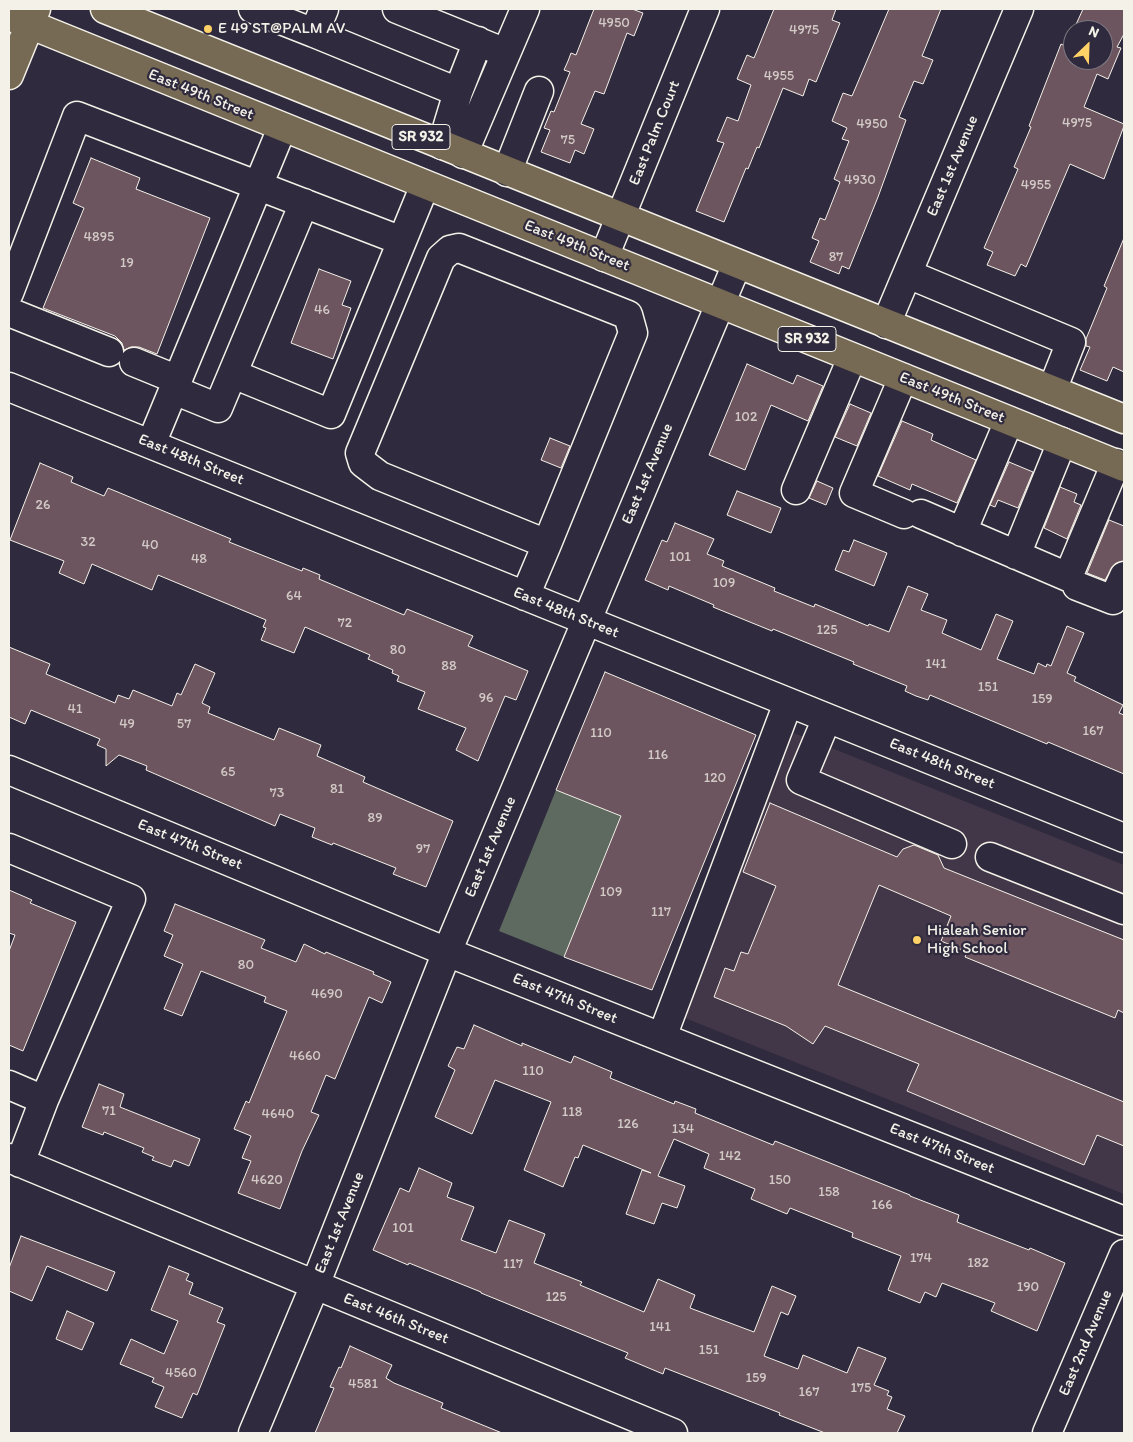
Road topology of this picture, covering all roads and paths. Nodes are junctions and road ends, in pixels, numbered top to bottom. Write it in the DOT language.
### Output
graph roads {
  1 [pos="105,9"];
  2 [pos="253,9"];
  3 [pos="396,9"];
  4 [pos="524,9"];
  5 [pos="705,9"];
  6 [pos="1019,9"];
  7 [pos="25,16"];
  8 [pos="319,21"];
  9 [pos="478,42"];
  10 [pos="506,53"];
  11 [pos="9,76"];
  12 [pos="539,91"];
  13 [pos="458,92"];
  14 [pos="282,128"];
  15 [pos="453,150"];
  16 [pos="507,172"];
  17 [pos="425,185"];
  18 [pos="258,186"];
  19 [pos="304,203"];
  20 [pos="621,218"];
  21 [pos="402,241"];
  22 [pos="604,257"];
  23 [pos="738,264"];
  24 [pos="908,274"];
  25 [pos="10,286"];
  26 [pos="720,304"];
  27 [pos="9,312"];
  28 [pos="886,324"];
  29 [pos="852,358"];
  30 [pos="233,374"];
  31 [pos="903,378"];
  32 [pos="176,385"];
  33 [pos="9,388"];
  34 [pos="1052,390"];
  35 [pos="1124,419"];
  36 [pos="1009,421"];
  37 [pos="1062,442"];
  38 [pos="160,448"];
  39 [pos="1120,465"];
  40 [pos="796,490"];
  41 [pos="962,532"];
  42 [pos="547,544"];
  43 [pos="1016,555"];
  44 [pos="1124,576"];
  45 [pos="1077,586"];
  46 [pos="525,596"];
  47 [pos="586,621"];
  48 [pos="788,703"];
  49 [pos="827,718"];
  50 [pos="9,770"];
  51 [pos="1124,838"];
  52 [pos="952,844"];
  53 [pos="9,848"];
  54 [pos="990,858"];
  55 [pos="1124,910"];
  56 [pos="448,952"];
  57 [pos="662,1037"];
  58 [pos="9,1085"];
  59 [pos="44,1100"];
  60 [pos="14,1160"];
  61 [pos="1124,1221"];
  62 [pos="1124,1254"];
  63 [pos="315,1285"];
  64 [pos="253,1433"];
  65 [pos="673,1433"];
  66 [pos="1047,1433"];
  1 -- 15 [label="main road, SR 932"];
  2 -- 8 [label="street"];
  3 -- 9 [label="street"];
  4 -- 10 [label="street"];
  5 -- 20 [label="street, East Palm Court"];
  6 -- 24 [label="street, East 1st Avenue"];
  7 -- 11 [label="main road"];
  7 -- 14 [label="main road, East 49th Street / SR 932"];
  8 -- 13 [label="street"];
  9 -- 10 [label="street"];
  9 -- 13 [label="street"];
  10 -- 15 [label="street"];
  12 -- 16 [label="street"];
  13 -- 15 [label="street"];
  14 -- 17 [label="main road, East 49th Street / SR 932"];
  14 -- 18 [label="street"];
  15 -- 16 [label="main road, SR 932"];
  16 -- 20 [label="main road, SR 932"];
  17 -- 21 [label="street"];
  17 -- 22 [label="main road, East 49th Street / SR 932"];
  18 -- 19 [label="street"];
  18 -- 25 [label="street"];
  18 -- 32 [label="street"];
  19 -- 21 [label="street"];
  19 -- 30 [label="street"];
  20 -- 22 [label="street, East Palm Court"];
  20 -- 23 [label="main road, SR 932"];
  21 -- 30 [label="street"];
  22 -- 26 [label="main road, East 49th Street / SR 932"];
  23 -- 26 [label="street, East 1st Avenue"];
  23 -- 28 [label="main road, SR 932"];
  24 -- 28 [label="street, East 1st Avenue"];
  24 -- 34 [label="street"];
  26 -- 29 [label="main road, East 49th Street / SR 932"];
  26 -- 47 [label="street, East 1st Avenue"];
  27 -- 32 [label="street"];
  28 -- 34 [label="main road, SR 932"];
  29 -- 31 [label="main road, East 49th Street / SR 932"];
  29 -- 40 [label="street"];
  30 -- 32 [label="street"];
  31 -- 36 [label="main road, East 49th Street / SR 932"];
  31 -- 41 [label="street"];
  32 -- 38 [label="street"];
  33 -- 38 [label="street, East 48th Street"];
  34 -- 35 [label="main road, SR 932"];
  36 -- 37 [label="main road, East 49th Street / SR 932"];
  36 -- 41 [label="street"];
  37 -- 39 [label="main road, East 49th Street / SR 932"];
  37 -- 43 [label="street"];
  38 -- 46 [label="street, East 48th Street"];
  39 -- 43 [label="street"];
  41 -- 43 [label="street"];
  42 -- 42 [label="street"];
  42 -- 46 [label="street"];
  44 -- 45 [label="street"];
  46 -- 47 [label="street, East 48th Street"];
  47 -- 48 [label="street, East 48th Street"];
  47 -- 56 [label="street, East 1st Avenue"];
  48 -- 49 [label="street, East 48th Street"];
  48 -- 57 [label="street"];
  49 -- 51 [label="street, East 48th Street"];
  49 -- 52 [label="street"];
  50 -- 56 [label="street, East 47th Street"];
  53 -- 59 [label="street"];
  54 -- 55 [label="street"];
  56 -- 57 [label="street, East 47th Street"];
  56 -- 63 [label="street, East 1st Avenue"];
  57 -- 61 [label="street, East 47th Street"];
  58 -- 59 [label="street"];
  59 -- 60 [label="street"];
  60 -- 63 [label="street, East 46th Street"];
  62 -- 66 [label="street, East 2nd Avenue"];
  63 -- 64 [label="street, East 1st Avenue"];
  63 -- 65 [label="street, East 46th Street"];
}
